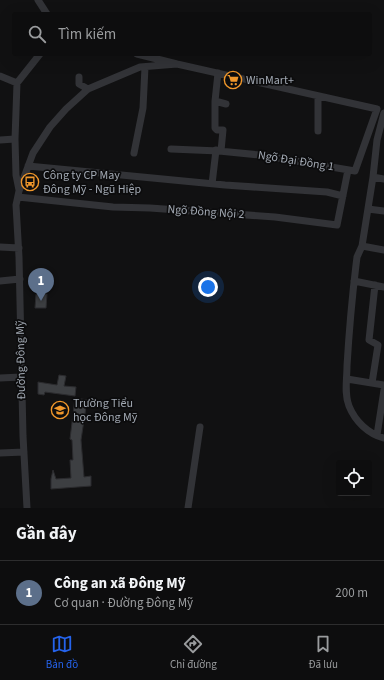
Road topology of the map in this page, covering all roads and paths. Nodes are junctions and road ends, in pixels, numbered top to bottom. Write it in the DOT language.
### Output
graph roads {
  1 [pos="38,0"];
  2 [pos="46,12"];
  3 [pos="38,56"];
  4 [pos="145,56"];
  5 [pos="177,64"];
  6 [pos="145,67"];
  7 [pos="218,73"];
  8 [pos="0,76"];
  9 [pos="79,77"];
  10 [pos="17,83"];
  11 [pos="88,90"];
  12 [pos="318,96"];
  13 [pos="215,101"];
  14 [pos="226,104"];
  15 [pos="384,113"];
  16 [pos="318,131"];
  17 [pos="15,139"];
  18 [pos="0,140"];
  19 [pos="171,149"];
  20 [pos="219,151"];
  21 [pos="134,153"];
  22 [pos="28,166"];
  23 [pos="348,170"];
  24 [pos="374,177"];
  25 [pos="384,179"];
  26 [pos="212,184"];
  27 [pos="19,194"];
  28 [pos="343,196"];
  29 [pos="368,209"];
  30 [pos="384,211"];
  31 [pos="362,246"];
  32 [pos="0,247"];
  33 [pos="19,248"];
  34 [pos="384,250"];
  35 [pos="20,279"];
  36 [pos="0,281"];
  37 [pos="354,281"];
  38 [pos="375,285"];
  39 [pos="384,287"];
  40 [pos="0,373"];
  41 [pos="21,374"];
  42 [pos="0,378"];
  43 [pos="347,379"];
  44 [pos="372,383"];
  45 [pos="384,385"];
  46 [pos="384,390"];
  47 [pos="200,427"];
  48 [pos="377,435"];
  49 [pos="384,438"];
  50 [pos="24,452"];
  51 [pos="0,453"];
  52 [pos="27,508"];
  53 [pos="188,508"];
  1 -- 2 [label="street"];
  3 -- 10 [label="street"];
  4 -- 5 [label="street"];
  5 -- 6 [label="street, Đường Đông Mỹ"];
  5 -- 7 [label="street"];
  6 -- 11 [label="street, Đường Đông Mỹ"];
  6 -- 21 [label="street"];
  7 -- 12 [label="street"];
  7 -- 13 [label="street"];
  8 -- 10 [label="street"];
  9 -- 11 [label="street"];
  10 -- 17 [label="street"];
  11 -- 22 [label="street, Đường Đông Mỹ"];
  12 -- 16 [label="street"];
  12 -- 23 [label="street, Ngõ Đại Đồng 1"];
  13 -- 14 [label="street"];
  13 -- 20 [label="street"];
  15 -- 24 [label="street"];
  17 -- 18 [label="street"];
  17 -- 27 [label="street"];
  19 -- 20 [label="street, Ngõ Đại Đồng 1"];
  20 -- 23 [label="street, Ngõ Đại Đồng 1"];
  20 -- 26 [label="street"];
  22 -- 26 [label="street"];
  22 -- 27 [label="street, Đường Đông Mỹ"];
  23 -- 28 [label="street, Ngõ Đồng Nội 2"];
  24 -- 25 [label="street"];
  24 -- 29 [label="street"];
  26 -- 28 [label="street"];
  27 -- 28 [label="street, Ngõ Đồng Nội 2"];
  27 -- 33 [label="street, Đường Đông Mỹ"];
  29 -- 30 [label="street"];
  29 -- 31 [label="street"];
  31 -- 34 [label="street"];
  31 -- 37 [label="street"];
  32 -- 33 [label="street"];
  33 -- 35 [label="street, Đường Đông Mỹ"];
  35 -- 36 [label="street"];
  35 -- 41 [label="street, Đường Đông Mỹ"];
  37 -- 38 [label="street"];
  37 -- 43 [label="street"];
  38 -- 39 [label="street"];
  38 -- 44 [label="street"];
  40 -- 41 [label="street"];
  41 -- 42 [label="street"];
  41 -- 50 [label="street, Đường Đông Mỹ"];
  43 -- 44 [label="street"];
  43 -- 48 [label="street"];
  44 -- 45 [label="street"];
  46 -- 48 [label="street"];
  47 -- 53 [label="street"];
  48 -- 49 [label="street"];
  50 -- 51 [label="street"];
  50 -- 52 [label="street, Đường Đông Mỹ"];
}
